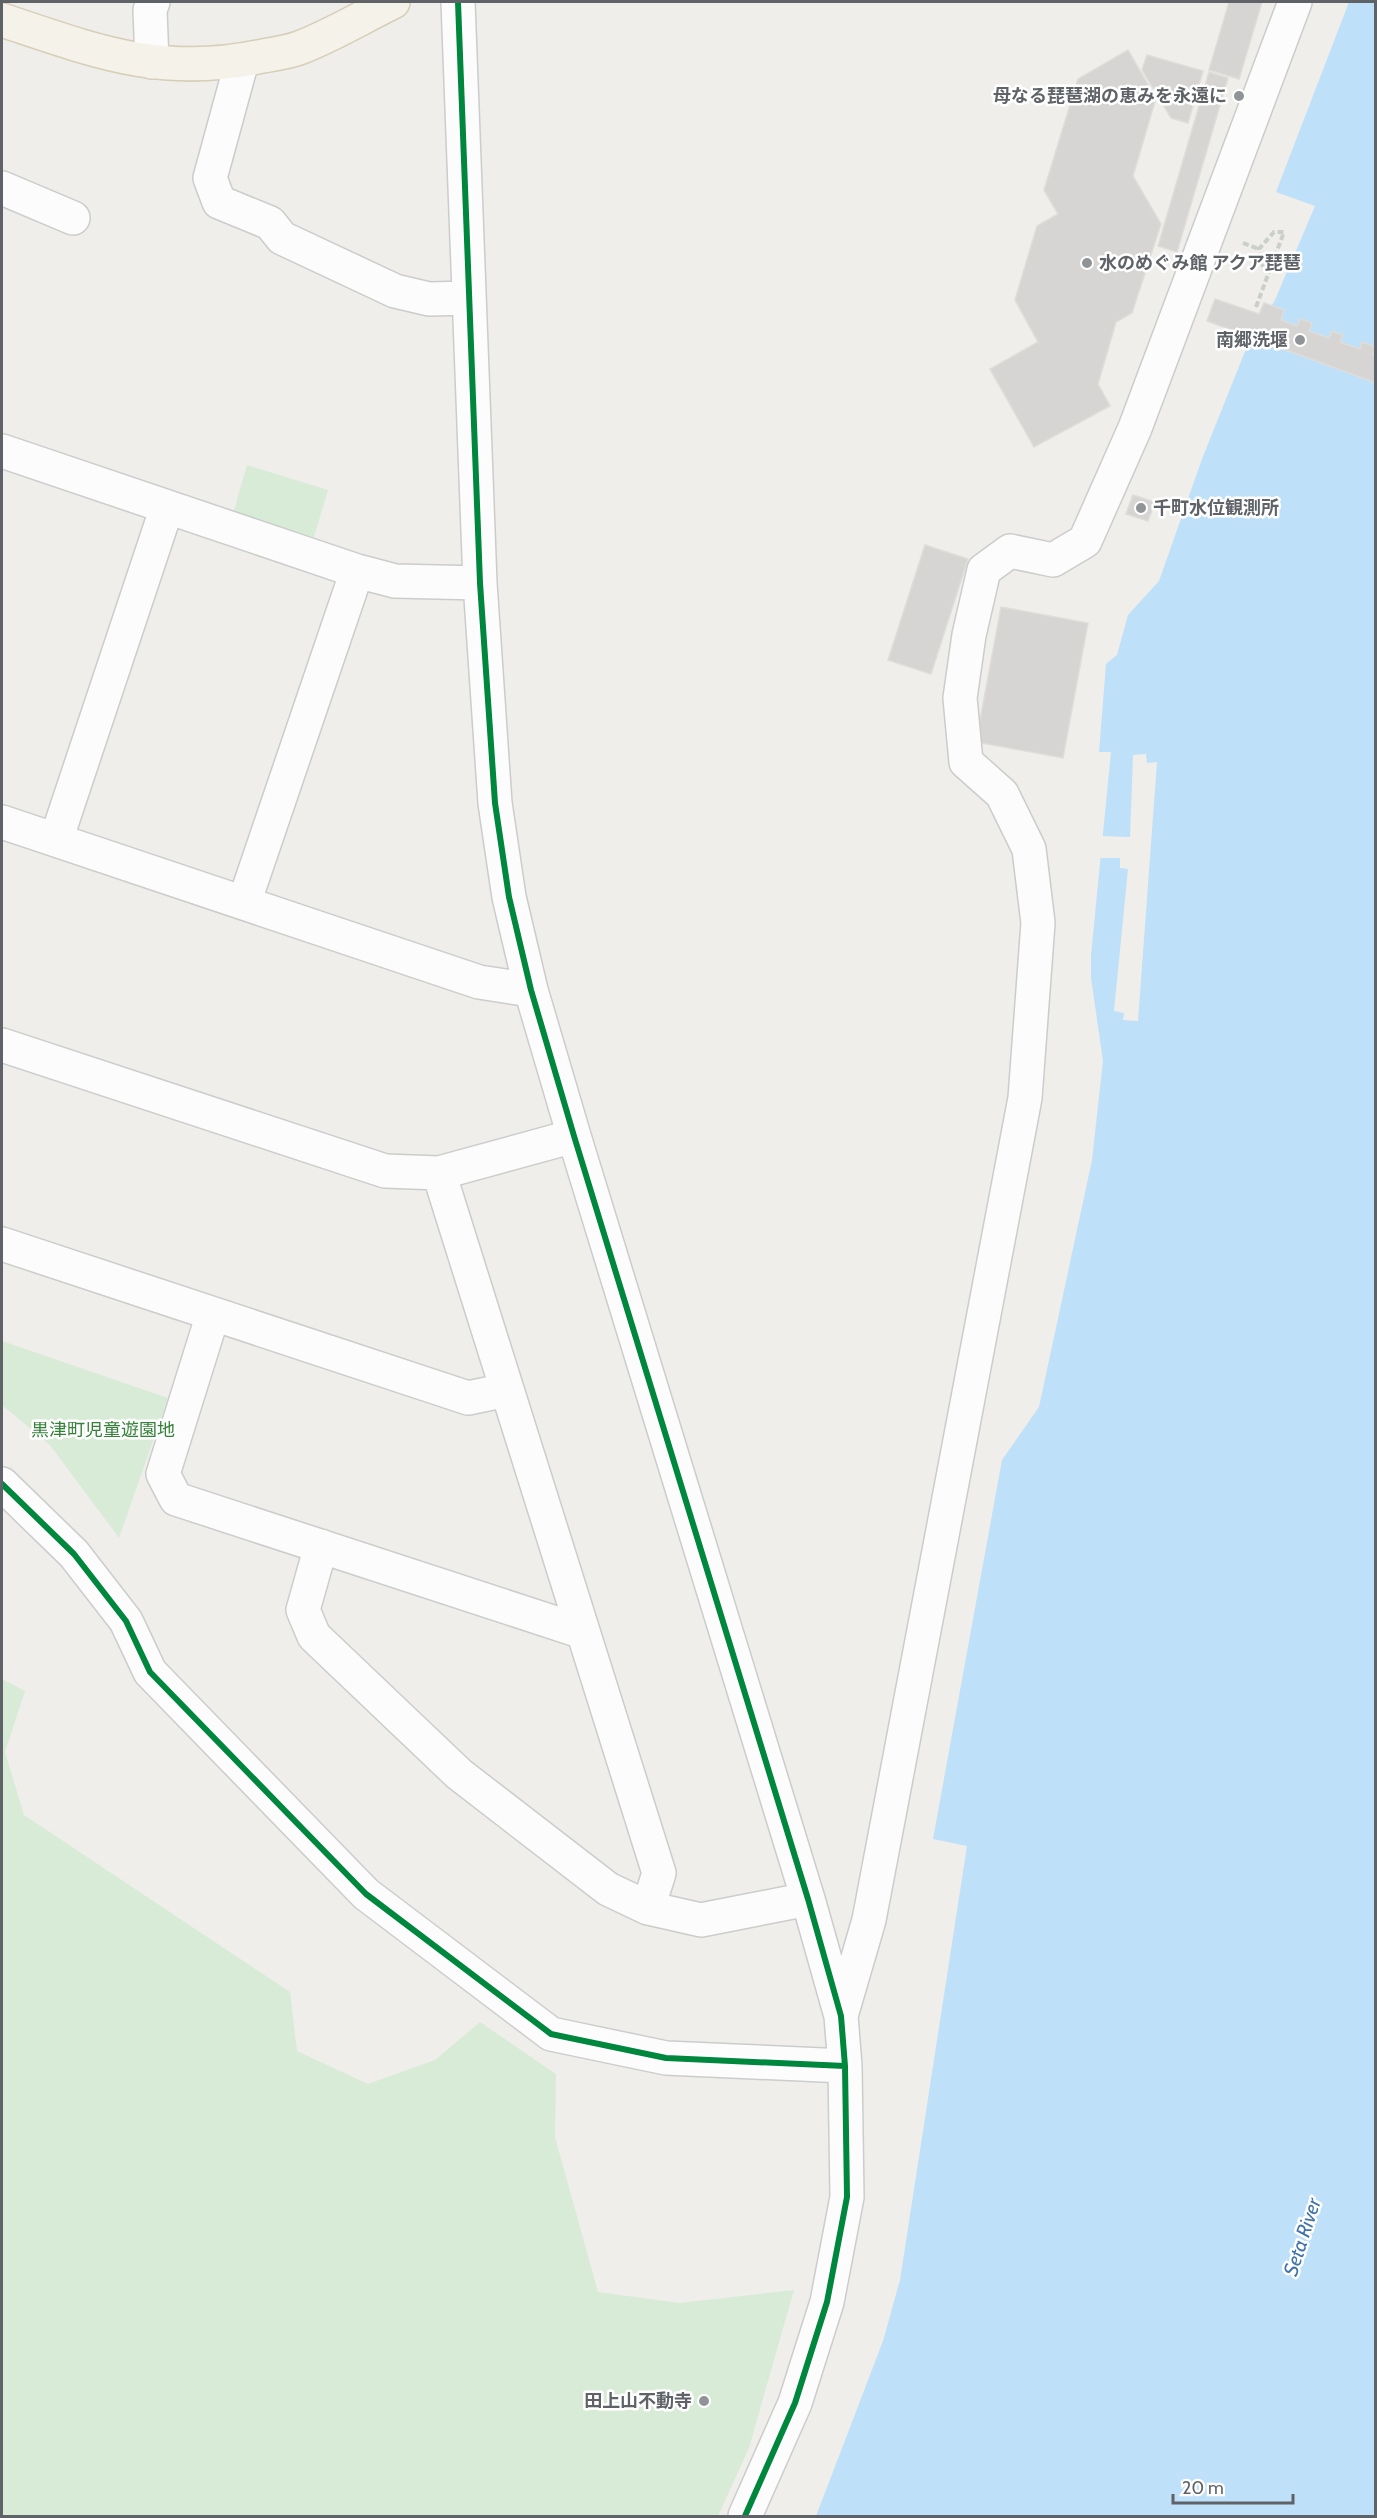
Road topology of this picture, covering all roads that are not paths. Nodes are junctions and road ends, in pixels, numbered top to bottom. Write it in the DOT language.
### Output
graph roads {
  1 [pos="153,2"];
  2 [pos="393,2"];
  3 [pos="458,2"];
  4 [pos="1295,2"];
  5 [pos="2,20"];
  6 [pos="242,61"];
  7 [pos="152,62"];
  8 [pos="2,188"];
  9 [pos="73,218"];
  10 [pos="470,298"];
  11 [pos="2,451"];
  12 [pos="167,507"];
  13 [pos="357,571"];
  14 [pos="480,583"];
  15 [pos="2,822"];
  16 [pos="56,840"];
  17 [pos="244,903"];
  18 [pos="531,990"];
  19 [pos="2,1045"];
  20 [pos="574,1136"];
  21 [pos="439,1173"];
  22 [pos="2,1244"];
  23 [pos="213,1314"];
  24 [pos="507,1390"];
  25 [pos="2,1484"];
  26 [pos="321,1546"];
  27 [pos="583,1632"];
  28 [pos="808,1899"];
  29 [pos="648,1908"];
  30 [pos="841,2016"];
  31 [pos="845,2066"];
  32 [pos="745,2517"];
  1 -- 7 [label="street"];
  2 -- 6 [label="main road"];
  3 -- 10 [label="street"];
  4 -- 30 [label="street"];
  5 -- 7 [label="main road"];
  6 -- 7 [label="main road"];
  6 -- 10 [label="street"];
  8 -- 9 [label="street"];
  10 -- 14 [label="street"];
  11 -- 12 [label="street"];
  12 -- 13 [label="street"];
  12 -- 16 [label="street"];
  13 -- 14 [label="street"];
  13 -- 17 [label="street"];
  14 -- 18 [label="street"];
  15 -- 16 [label="street"];
  16 -- 17 [label="street"];
  17 -- 18 [label="street"];
  18 -- 20 [label="street"];
  19 -- 21 [label="street"];
  20 -- 21 [label="street"];
  20 -- 28 [label="street"];
  21 -- 24 [label="street"];
  22 -- 23 [label="street"];
  23 -- 24 [label="street"];
  23 -- 26 [label="street"];
  24 -- 27 [label="street"];
  25 -- 31 [label="street"];
  26 -- 27 [label="street"];
  26 -- 29 [label="street"];
  27 -- 29 [label="street"];
  28 -- 29 [label="street"];
  28 -- 30 [label="street"];
  30 -- 31 [label="street"];
  31 -- 32 [label="street"];
}
